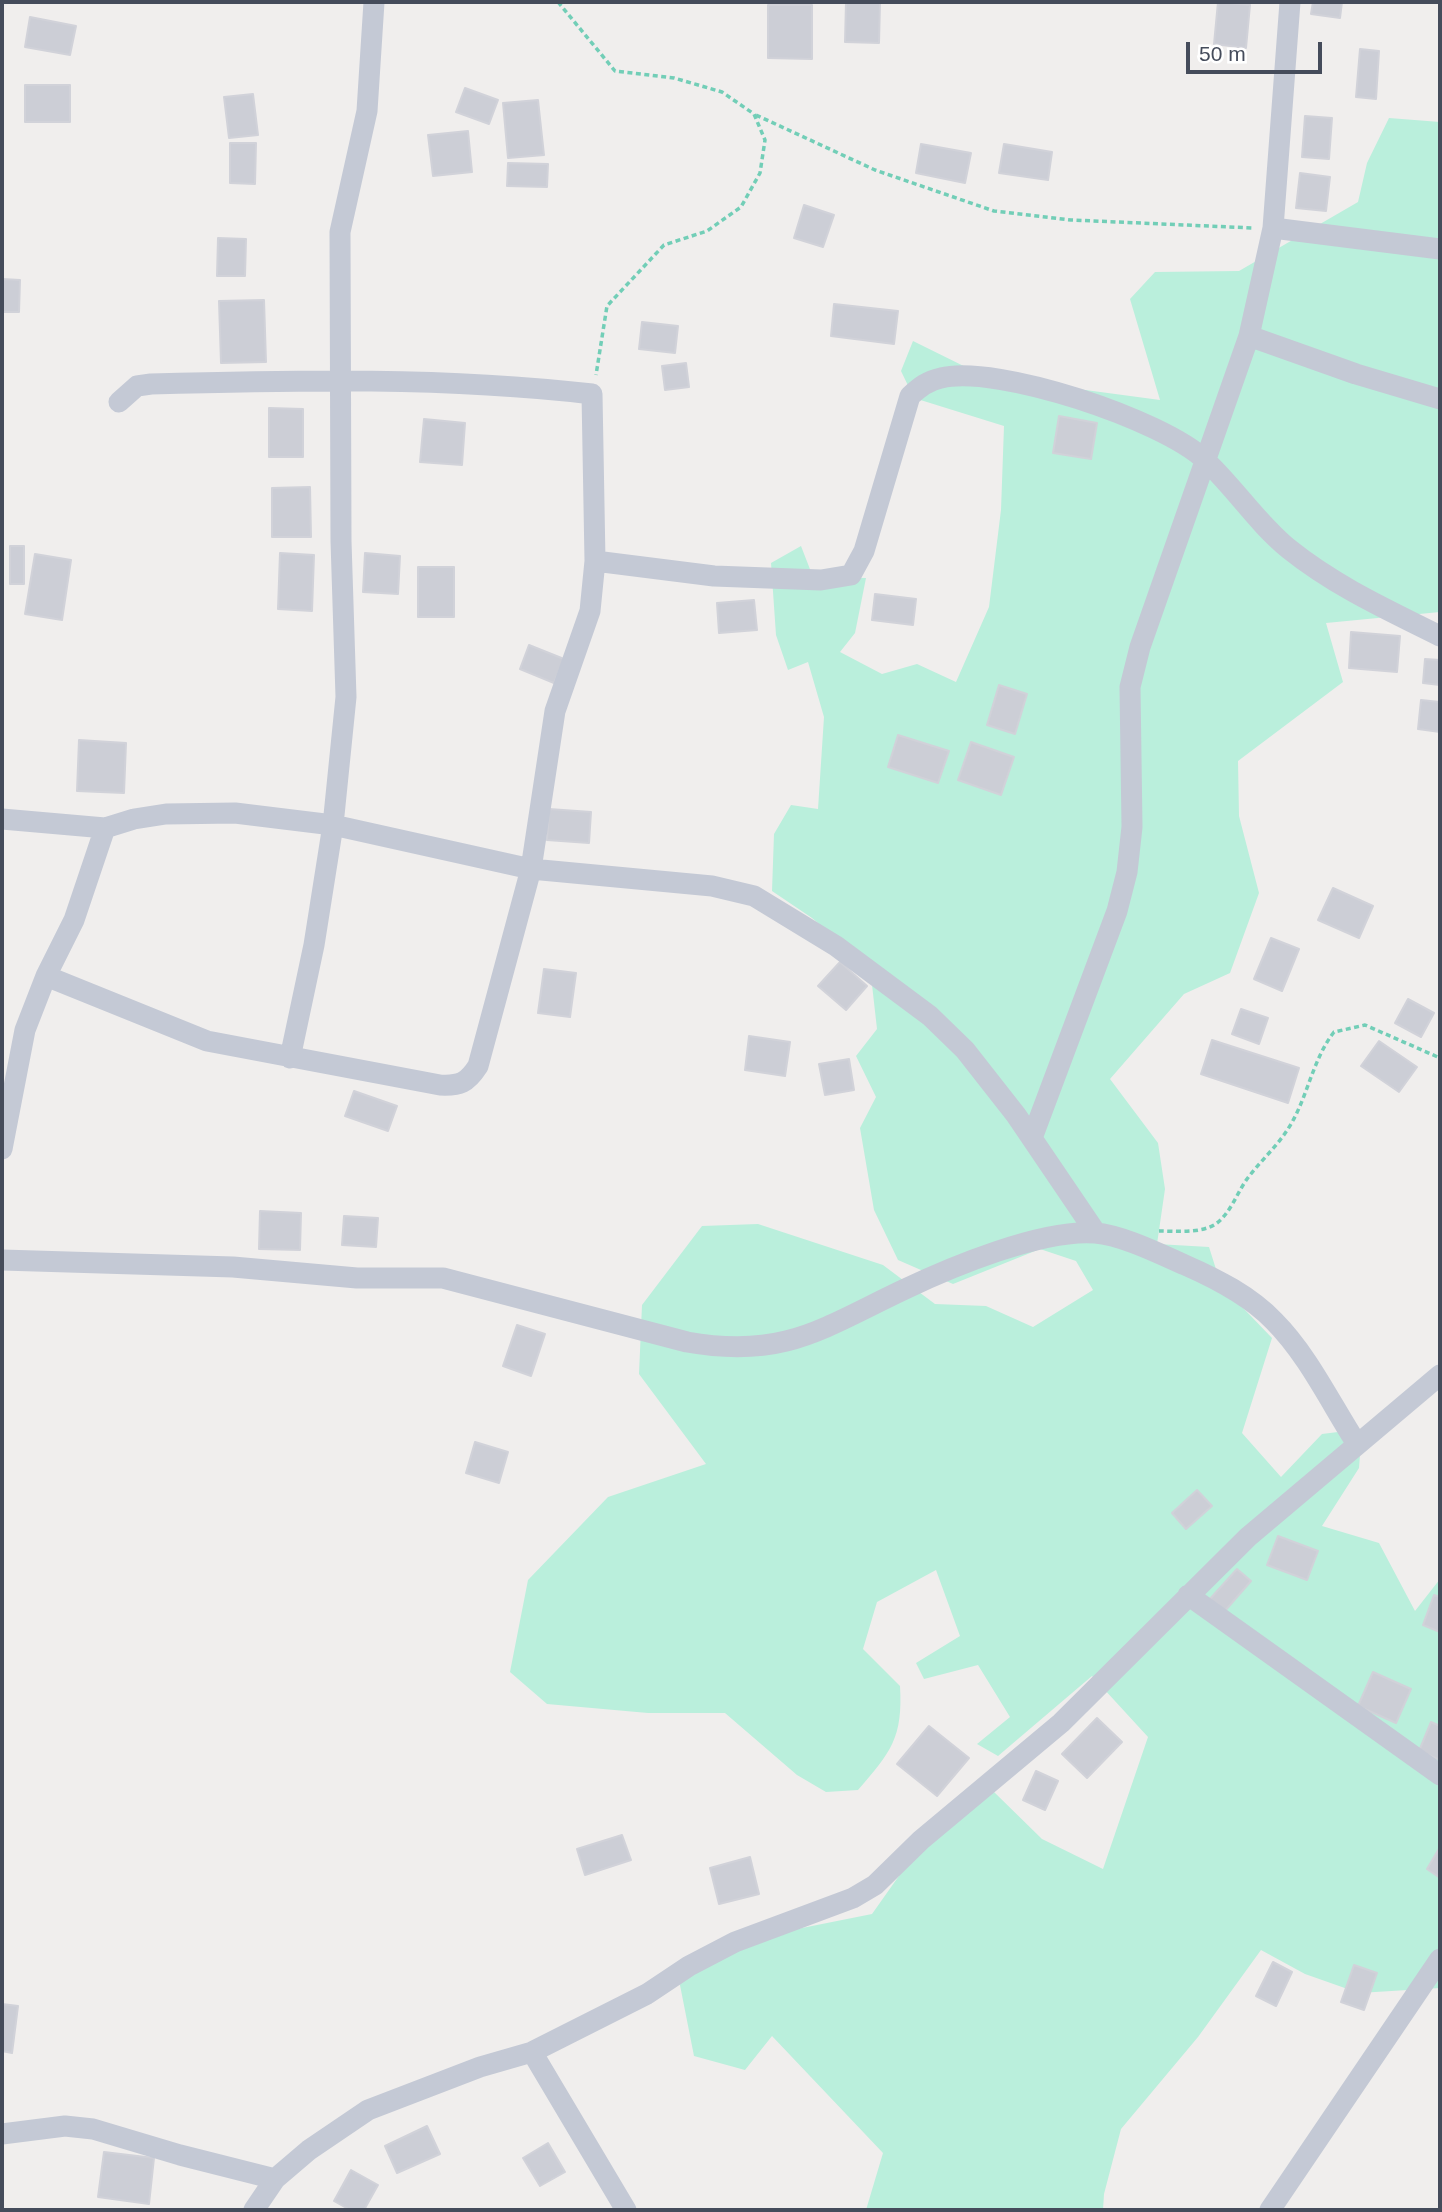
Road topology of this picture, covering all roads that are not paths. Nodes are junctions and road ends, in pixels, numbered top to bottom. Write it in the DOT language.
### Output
graph roads {
  1 [pos="374,2"];
  2 [pos="1290,2"];
  3 [pos="1273,228"];
  4 [pos="1440,249"];
  5 [pos="1249,336"];
  6 [pos="340,379"];
  7 [pos="1440,399"];
  8 [pos="119,402"];
  9 [pos="1204,458"];
  10 [pos="595,561"];
  11 [pos="1440,636"];
  12 [pos="2,819"];
  13 [pos="333,825"];
  14 [pos="105,828"];
  15 [pos="531,869"];
  16 [pos="46,976"];
  17 [pos="290,1058"];
  18 [pos="1032,1138"];
  19 [pos="2,1149"];
  20 [pos="1096,1233"];
  21 [pos="2,1259"];
  22 [pos="1440,1375"];
  23 [pos="1357,1444"];
  24 [pos="1188,1595"];
  25 [pos="1440,1775"];
  26 [pos="1440,1959"];
  27 [pos="533,2052"];
  28 [pos="2,2134"];
  29 [pos="275,2179"];
  30 [pos="254,2210"];
  31 [pos="626,2210"];
  32 [pos="1270,2210"];
  1 -- 6 [label="street"];
  2 -- 3 [label="street"];
  3 -- 4 [label="street"];
  3 -- 5 [label="street"];
  5 -- 7 [label="street"];
  5 -- 9 [label="street"];
  6 -- 8 [label="street"];
  6 -- 10 [label="street"];
  6 -- 13 [label="street"];
  9 -- 10 [label="street"];
  9 -- 11 [label="street"];
  9 -- 18 [label="street"];
  10 -- 15 [label="street"];
  12 -- 14 [label="street"];
  13 -- 14 [label="street"];
  13 -- 15 [label="street"];
  13 -- 17 [label="street"];
  14 -- 16 [label="street"];
  15 -- 17 [label="street"];
  15 -- 18 [label="street"];
  16 -- 17 [label="street"];
  16 -- 19 [label="street"];
  18 -- 20 [label="street"];
  20 -- 21 [label="street"];
  20 -- 23 [label="street"];
  22 -- 23 [label="street"];
  23 -- 24 [label="street"];
  24 -- 25 [label="street"];
  24 -- 27 [label="street"];
  26 -- 32 [label="street"];
  27 -- 29 [label="street"];
  27 -- 31 [label="street"];
  28 -- 29 [label="street"];
  29 -- 30 [label="street"];
}
